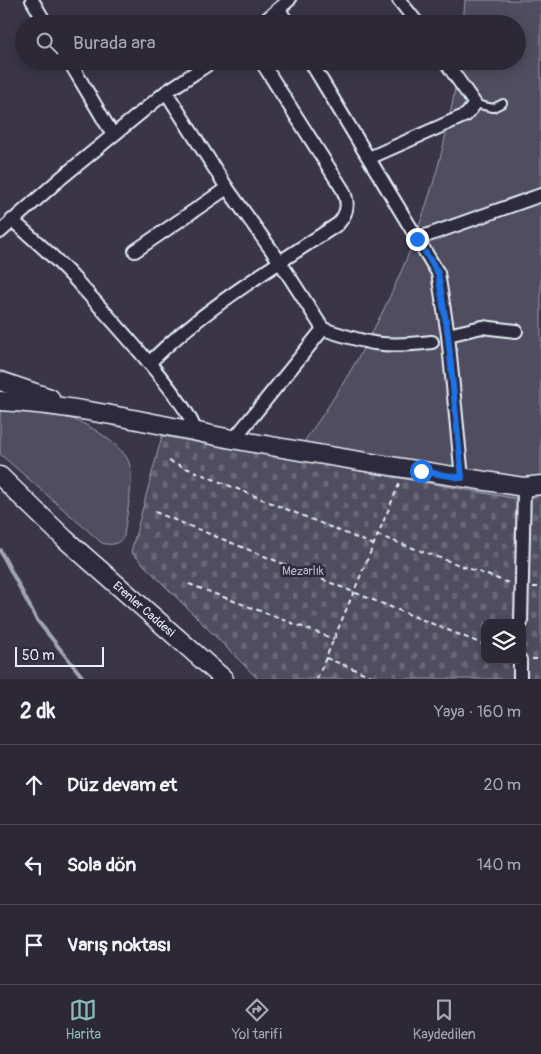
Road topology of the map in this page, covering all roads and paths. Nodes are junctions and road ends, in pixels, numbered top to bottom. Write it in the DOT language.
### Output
graph roads {
  1 [pos="32,0"];
  2 [pos="289,0"];
  3 [pos="399,0"];
  4 [pos="279,9"];
  5 [pos="41,15"];
  6 [pos="271,15"];
  7 [pos="283,15"];
  8 [pos="411,15"];
  9 [pos="74,70"];
  10 [pos="199,70"];
  11 [pos="267,70"];
  12 [pos="315,70"];
  13 [pos="451,70"];
  14 [pos="166,92"];
  15 [pos="503,103"];
  16 [pos="475,104"];
  17 [pos="113,135"];
  18 [pos="368,158"];
  19 [pos="227,188"];
  20 [pos="541,195"];
  21 [pos="4,226"];
  22 [pos="417,239"];
  23 [pos="135,251"];
  24 [pos="280,262"];
  25 [pos="323,330"];
  26 [pos="516,331"];
  27 [pos="448,335"];
  28 [pos="432,342"];
  29 [pos="148,363"];
  30 [pos="0,381"];
  31 [pos="0,401"];
  32 [pos="93,412"];
  33 [pos="195,432"];
  34 [pos="234,439"];
  35 [pos="169,461"];
  36 [pos="406,468"];
  37 [pos="0,476"];
  38 [pos="462,478"];
  39 [pos="533,486"];
  40 [pos="0,492"];
  41 [pos="155,512"];
  42 [pos="378,535"];
  43 [pos="65,538"];
  44 [pos="374,545"];
  45 [pos="189,584"];
  46 [pos="522,587"];
  47 [pos="353,593"];
  48 [pos="521,619"];
  49 [pos="334,639"];
  50 [pos="481,643"];
  51 [pos="326,658"];
  52 [pos="520,664"];
  53 [pos="224,679"];
  54 [pos="317,679"];
  55 [pos="379,679"];
  56 [pos="520,679"];
  1 -- 5 [label="street"];
  2 -- 4 [label="street"];
  3 -- 8 [label="street"];
  4 -- 6 [label="street"];
  4 -- 7 [label="street"];
  9 -- 17 [label="street"];
  10 -- 14 [label="street"];
  11 -- 24 [label="street"];
  12 -- 18 [label="street"];
  13 -- 16 [label="street"];
  14 -- 17 [label="street"];
  14 -- 19 [label="street"];
  15 -- 16 [label="lane"];
  16 -- 18 [label="street"];
  17 -- 21 [label="street"];
  18 -- 22 [label="street"];
  19 -- 23 [label="street"];
  19 -- 24 [label="street"];
  20 -- 22 [label="street"];
  21 -- 29 [label="street"];
  22 -- 27 [label="street"];
  24 -- 25 [label="street"];
  24 -- 29 [label="street"];
  25 -- 28 [label="street"];
  25 -- 34 [label="street"];
  26 -- 27 [label="street"];
  27 -- 38 [label="street"];
  29 -- 33 [label="street"];
  30 -- 32 [label="street"];
  31 -- 32 [label="street"];
  32 -- 33 [label="street"];
  33 -- 34 [label="street"];
  34 -- 36 [label="street"];
  35 -- 44 [label="path"];
  36 -- 38 [label="street"];
  36 -- 42 [label="path"];
  37 -- 43 [label="street, Erenler Caddesi"];
  38 -- 39 [label="street"];
  39 -- 46 [label="street"];
  40 -- 43 [label="street, Erenler Caddesi"];
  41 -- 47 [label="path"];
  42 -- 44 [label="path"];
  42 -- 46 [label="path"];
  43 -- 53 [label="street, Erenler Caddesi"];
  44 -- 47 [label="path"];
  45 -- 49 [label="path"];
  46 -- 48 [label="street"];
  47 -- 49 [label="path"];
  47 -- 50 [label="path"];
  49 -- 51 [label="path"];
  51 -- 54 [label="path"];
  51 -- 55 [label="path"];
  52 -- 56 [label="street"];
}
